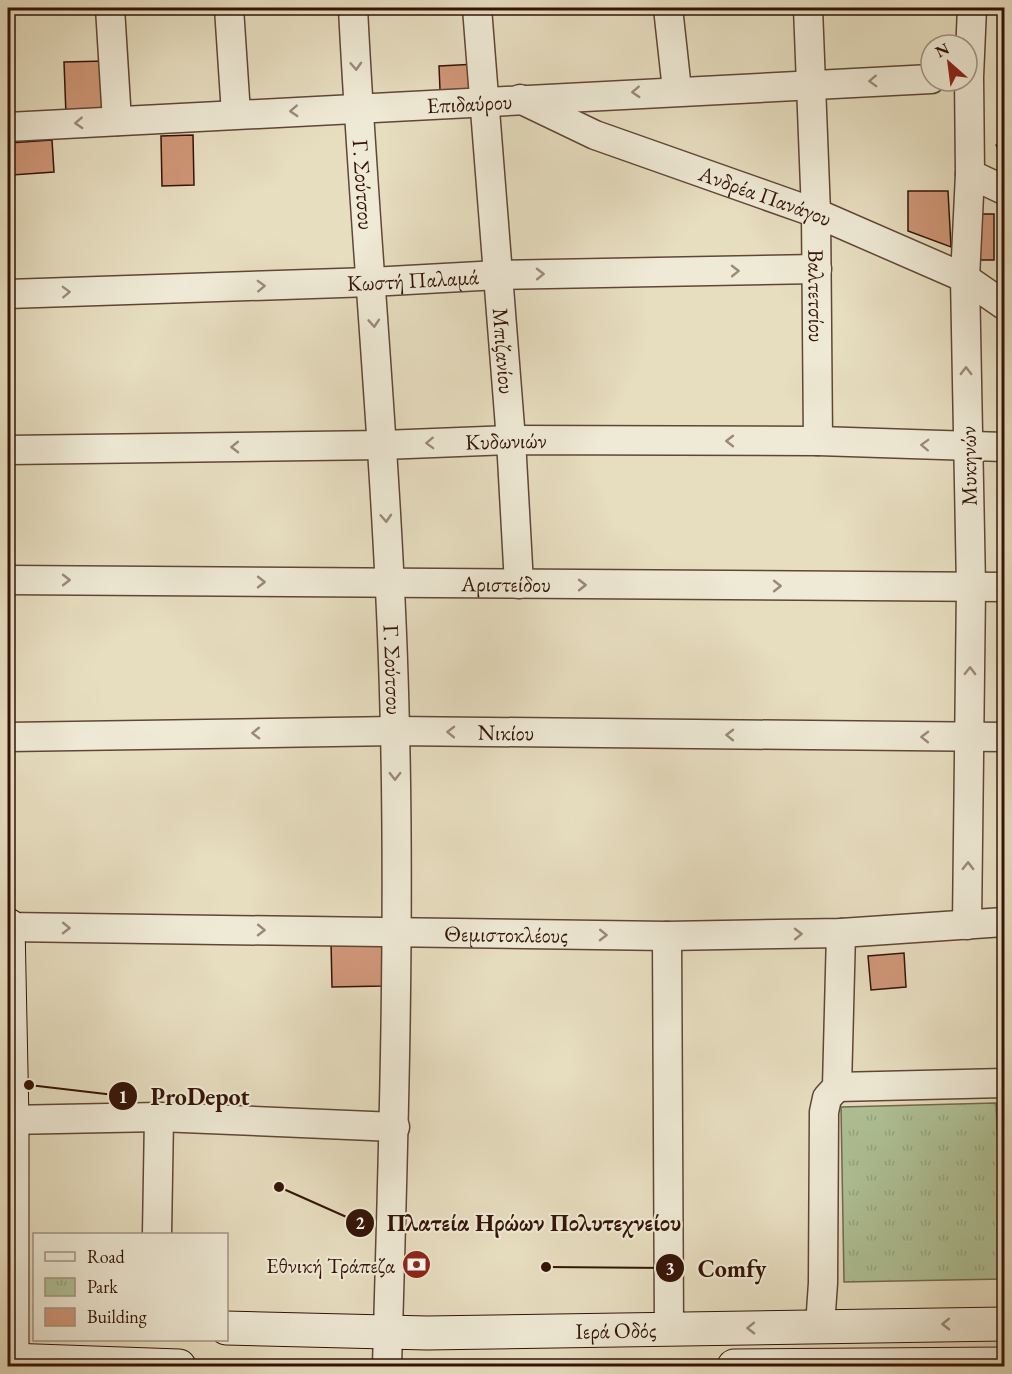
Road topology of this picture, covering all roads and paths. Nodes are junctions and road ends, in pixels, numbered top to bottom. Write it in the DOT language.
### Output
graph roads {
  1 [pos="110,8"];
  2 [pos="229,8"];
  3 [pos="353,8"];
  4 [pos="477,8"];
  5 [pos="668,8"];
  6 [pos="808,8"];
  7 [pos="972,8"];
  8 [pos="971,33"];
  9 [pos="919,79"];
  10 [pos="812,83"];
  11 [pos="676,90"];
  12 [pos="968,93"];
  13 [pos="520,99"];
  14 [pos="484,101"];
  15 [pos="358,108"];
  16 [pos="236,114"];
  17 [pos="117,121"];
  18 [pos="8,127"];
  19 [pos="970,174"];
  20 [pos="1005,190"];
  21 [pos="816,213"];
  22 [pos="817,269"];
  23 [pos="498,274"];
  24 [pos="966,278"];
  25 [pos="371,282"];
  26 [pos="8,294"];
  27 [pos="1005,305"];
  28 [pos="511,440"];
  29 [pos="818,441"];
  30 [pos="382,445"];
  31 [pos="967,447"];
  32 [pos="1005,447"];
  33 [pos="8,450"];
  34 [pos="8,580"];
  35 [pos="390,582"];
  36 [pos="519,585"];
  37 [pos="971,587"];
  38 [pos="1005,587"];
  39 [pos="395,731"];
  40 [pos="8,737"];
  41 [pos="969,737"];
  42 [pos="1005,737"];
  43 [pos="1005,922"];
  44 [pos="968,925"];
  45 [pos="8,926"];
  46 [pos="396,932"];
  47 [pos="841,933"];
  48 [pos="667,936"];
  49 [pos="1005,1083"];
  50 [pos="837,1087"];
  51 [pos="159,1117"];
  52 [pos="10,1120"];
  53 [pos="395,1127"];
  54 [pos="158,1233"];
  55 [pos="18,1322"];
  56 [pos="1005,1323"];
  57 [pos="820,1326"];
  58 [pos="228,1328"];
  59 [pos="669,1330"];
  60 [pos="388,1332"];
  61 [pos="10,1360"];
  62 [pos="1005,1364"];
  63 [pos="833,1365"];
  64 [pos="91,1366"];
  65 [pos="178,1366"];
  66 [pos="387,1366"];
  67 [pos="734,1366"];
  1 -- 17 [label="street"];
  2 -- 16 [label="street"];
  3 -- 15 [label="street, Γ. Σούτσου, one-way"];
  4 -- 14 [label="street, Μπιζανίου"];
  5 -- 11 [label="street"];
  6 -- 10 [label="street, Βαλτετσίου"];
  7 -- 8 [label="street, Μυκηνών"];
  9 -- 10 [label="street, Επιδαύρου, one-way"];
  10 -- 11 [label="street, Επιδαύρου"];
  10 -- 21 [label="street, Βαλτετσίου"];
  11 -- 13 [label="street, Επιδαύρου, one-way"];
  12 -- 19 [label="street, Μυκηνών"];
  13 -- 14 [label="street, Επιδαύρου"];
  13 -- 21 [label="street, Ανδρέα Πανάγου"];
  14 -- 15 [label="street, Επιδαύρου"];
  14 -- 23 [label="street, Μπιζανίου"];
  15 -- 16 [label="street, Επιδαύρου, one-way"];
  15 -- 25 [label="street, Γ. Σούτσου"];
  16 -- 17 [label="street, Επιδαύρου"];
  17 -- 18 [label="street, Επιδαύρου, one-way"];
  19 -- 20 [label="street"];
  19 -- 24 [label="street, Μυκηνών"];
  21 -- 22 [label="street, Βαλτετσίου"];
  21 -- 24 [label="street, Ανδρέα Πανάγου"];
  23 -- 22 [label="street, Κωστή Παλαμά, one-way"];
  22 -- 29 [label="street, Βαλτετσίου"];
  23 -- 25 [label="street, Κωστή Παλαμά"];
  23 -- 28 [label="street, Μπιζανίου"];
  24 -- 27 [label="street, Ανδρέα Πανάγου"];
  31 -- 24 [label="street, Μυκηνών, one-way"];
  26 -- 25 [label="street, Κωστή Παλαμά, one-way"];
  25 -- 30 [label="street, Γ. Σούτσου, one-way"];
  29 -- 28 [label="street, Κυδωνιών, one-way"];
  28 -- 30 [label="street, Κυδωνιών, one-way"];
  28 -- 36 [label="street, Μπιζανίου"];
  31 -- 29 [label="street, Κυδωνιών, one-way"];
  30 -- 33 [label="street, Κυδωνιών, one-way"];
  30 -- 35 [label="street, Γ. Σούτσου, one-way"];
  31 -- 32 [label="street, Κυδωνιών"];
  31 -- 37 [label="street, Μυκηνών"];
  34 -- 35 [label="street, Αριστείδου, one-way"];
  35 -- 36 [label="street, Αριστείδου"];
  35 -- 39 [label="street, Γ. Σούτσου"];
  36 -- 37 [label="street, Αριστείδου, one-way"];
  37 -- 38 [label="street, Αριστείδου"];
  41 -- 37 [label="street, Μυκηνών, one-way"];
  39 -- 40 [label="street, Νικίου, one-way"];
  41 -- 39 [label="street, Νικίου, one-way"];
  39 -- 46 [label="street, Γ. Σούτσου, one-way"];
  41 -- 42 [label="street, Νικίου"];
  44 -- 41 [label="street, Μυκηνών, one-way"];
  43 -- 44 [label="street, Θεμιστοκλέους"];
  44 -- 47 [label="street, Θεμιστοκλέους"];
  45 -- 46 [label="street, Θεμιστοκλέους, one-way"];
  45 -- 52 [label="main road"];
  46 -- 48 [label="street, Θεμιστοκλέους, one-way"];
  46 -- 53 [label="street, Γ. Σούτσου"];
  48 -- 47 [label="street, Θεμιστοκλέους, one-way"];
  47 -- 50 [label="street"];
  48 -- 59 [label="street"];
  49 -- 50 [label="street"];
  50 -- 57 [label="street"];
  51 -- 52 [label="street"];
  51 -- 53 [label="street"];
  51 -- 54 [label="street"];
  52 -- 55 [label="main road"];
  53 -- 60 [label="street, Γ. Σούτσου"];
  55 -- 61 [label="main road"];
  56 -- 57 [label="main road, Ιερά Οδός, one-way"];
  57 -- 59 [label="main road, Ιερά Οδός, one-way"];
  58 -- 60 [label="main road, Ιερά Οδός"];
  59 -- 60 [label="main road, Ιερά Οδός"];
  60 -- 66 [label="street, Γ. Σούτσου"];
  61 -- 64 [label="main road"];
  62 -- 63 [label="main road"];
  63 -- 67 [label="main road"];
  64 -- 65 [label="main road"];
}
